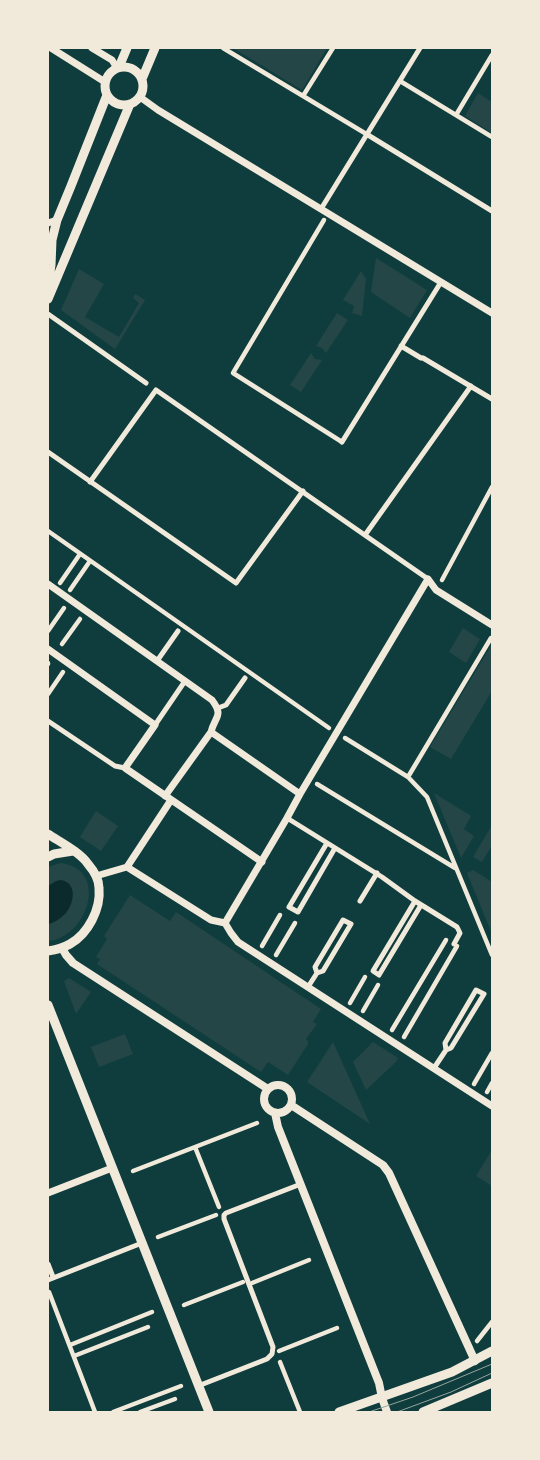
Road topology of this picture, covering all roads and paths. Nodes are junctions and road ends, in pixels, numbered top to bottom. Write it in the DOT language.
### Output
graph roads {
  1 [pos="51,48"];
  2 [pos="92,48"];
  3 [pos="127,48"];
  4 [pos="155,48"];
  5 [pos="223,48"];
  6 [pos="333,48"];
  7 [pos="420,48"];
  8 [pos="492,55"];
  9 [pos="118,68"];
  10 [pos="142,79"];
  11 [pos="400,81"];
  12 [pos="105,82"];
  13 [pos="107,95"];
  14 [pos="140,96"];
  15 [pos="303,96"];
  16 [pos="130,104"];
  17 [pos="456,115"];
  18 [pos="368,135"];
  19 [pos="492,137"];
  20 [pos="321,209"];
  21 [pos="492,210"];
  22 [pos="324,220"];
  23 [pos="52,221"];
  24 [pos="441,282"];
  25 [pos="48,287"];
  26 [pos="48,299"];
  27 [pos="492,313"];
  28 [pos="48,314"];
  29 [pos="401,346"];
  30 [pos="146,383"];
  31 [pos="471,386"];
  32 [pos="492,398"];
  33 [pos="342,442"];
  34 [pos="48,452"];
  35 [pos="90,482"];
  36 [pos="492,487"];
  37 [pos="303,492"];
  38 [pos="48,531"];
  39 [pos="365,535"];
  40 [pos="80,554"];
  41 [pos="90,561"];
  42 [pos="428,579"];
  43 [pos="442,580"];
  44 [pos="60,583"];
  45 [pos="48,584"];
  46 [pos="70,590"];
  47 [pos="64,608"];
  48 [pos="80,619"];
  49 [pos="492,625"];
  50 [pos="182,626"];
  51 [pos="48,631"];
  52 [pos="178,631"];
  53 [pos="490,638"];
  54 [pos="62,644"];
  55 [pos="48,649"];
  56 [pos="157,661"];
  57 [pos="63,672"];
  58 [pos="249,672"];
  59 [pos="245,678"];
  60 [pos="185,681"];
  61 [pos="48,694"];
  62 [pos="218,708"];
  63 [pos="48,721"];
  64 [pos="155,725"];
  65 [pos="329,728"];
  66 [pos="211,732"];
  67 [pos="345,738"];
  68 [pos="125,768"];
  69 [pos="408,777"];
  70 [pos="317,784"];
  71 [pos="300,794"];
  72 [pos="168,798"];
  73 [pos="287,818"];
  74 [pos="48,834"];
  75 [pos="327,843"];
  76 [pos="336,848"];
  77 [pos="73,851"];
  78 [pos="48,856"];
  79 [pos="262,862"];
  80 [pos="127,867"];
  81 [pos="456,869"];
  82 [pos="377,873"];
  83 [pos="96,876"];
  84 [pos="360,901"];
  85 [pos="415,901"];
  86 [pos="421,905"];
  87 [pos="280,915"];
  88 [pos="225,923"];
  89 [pos="295,923"];
  90 [pos="446,940"];
  91 [pos="456,945"];
  92 [pos="262,946"];
  93 [pos="62,948"];
  94 [pos="48,951"];
  95 [pos="276,955"];
  96 [pos="492,955"];
  97 [pos="317,973"];
  98 [pos="366,977"];
  99 [pos="378,985"];
  100 [pos="308,987"];
  101 [pos="350,1003"];
  102 [pos="48,1005"];
  103 [pos="363,1011"];
  104 [pos="392,1030"];
  105 [pos="404,1037"];
  106 [pos="446,1050"];
  107 [pos="492,1053"];
  108 [pos="434,1068"];
  109 [pos="492,1083"];
  110 [pos="474,1084"];
  111 [pos="268,1089"];
  112 [pos="487,1092"];
  113 [pos="291,1105"];
  114 [pos="492,1106"];
  115 [pos="275,1113"];
  116 [pos="257,1123"];
  117 [pos="196,1147"];
  118 [pos="112,1168"];
  119 [pos="133,1171"];
  120 [pos="301,1184"];
  121 [pos="48,1193"];
  122 [pos="219,1207"];
  123 [pos="216,1215"];
  124 [pos="158,1237"];
  125 [pos="142,1243"];
  126 [pos="310,1260"];
  127 [pos="48,1264"];
  128 [pos="50,1278"];
  129 [pos="242,1282"];
  130 [pos="252,1282"];
  131 [pos="49,1292"];
  132 [pos="184,1305"];
  133 [pos="152,1312"];
  134 [pos="492,1322"];
  135 [pos="148,1327"];
  136 [pos="337,1328"];
  137 [pos="477,1341"];
  138 [pos="70,1345"];
  139 [pos="279,1351"];
  140 [pos="492,1351"];
  141 [pos="74,1356"];
  142 [pos="475,1361"];
  143 [pos="280,1362"];
  144 [pos="492,1384"];
  145 [pos="181,1386"];
  146 [pos="198,1386"];
  147 [pos="382,1398"];
  148 [pos="175,1399"];
  149 [pos="95,1412"];
  150 [pos="112,1412"];
  151 [pos="140,1412"];
  152 [pos="209,1412"];
  153 [pos="300,1412"];
  154 [pos="339,1412"];
  155 [pos="387,1412"];
  156 [pos="423,1412"];
  1 -- 12 [label="street"];
  2 -- 9 [label="street"];
  3 -- 9 [label="main road"];
  4 -- 10 [label="main road"];
  5 -- 15 [label="street"];
  6 -- 15 [label="street"];
  7 -- 11 [label="street"];
  8 -- 17 [label="street"];
  9 -- 10 [label="main road"];
  9 -- 12 [label="main road"];
  10 -- 14 [label="main road"];
  11 -- 17 [label="street"];
  11 -- 18 [label="street"];
  12 -- 13 [label="main road"];
  13 -- 16 [label="main road"];
  13 -- 23 [label="main road"];
  14 -- 16 [label="main road"];
  14 -- 20 [label="street"];
  15 -- 18 [label="street"];
  16 -- 26 [label="main road"];
  17 -- 19 [label="street"];
  18 -- 20 [label="street"];
  18 -- 21 [label="street"];
  20 -- 24 [label="street"];
  22 -- 33 [label="street"];
  23 -- 25 [label="main road"];
  24 -- 27 [label="street"];
  24 -- 29 [label="street"];
  28 -- 30 [label="street"];
  29 -- 31 [label="street"];
  29 -- 33 [label="street"];
  31 -- 32 [label="street"];
  31 -- 39 [label="street"];
  34 -- 35 [label="street"];
  35 -- 37 [label="street"];
  35 -- 37 [label="street"];
  36 -- 43 [label="street"];
  37 -- 39 [label="street"];
  38 -- 40 [label="street"];
  39 -- 42 [label="street"];
  40 -- 41 [label="street"];
  40 -- 44 [label="street"];
  41 -- 46 [label="street"];
  41 -- 50 [label="street"];
  42 -- 49 [label="street"];
  42 -- 71 [label="street"];
  45 -- 56 [label="street"];
  47 -- 51 [label="street"];
  48 -- 54 [label="street"];
  50 -- 52 [label="street"];
  50 -- 58 [label="street"];
  52 -- 56 [label="street"];
  53 -- 69 [label="street"];
  55 -- 64 [label="street"];
  56 -- 60 [label="street"];
  57 -- 61 [label="street"];
  58 -- 59 [label="street"];
  58 -- 65 [label="street"];
  59 -- 62 [label="street"];
  60 -- 62 [label="street"];
  60 -- 64 [label="street"];
  62 -- 66 [label="street"];
  63 -- 68 [label="street"];
  64 -- 68 [label="street"];
  66 -- 71 [label="street"];
  66 -- 72 [label="street"];
  67 -- 69 [label="street"];
  68 -- 72 [label="street"];
  69 -- 81 [label="street"];
  70 -- 81 [label="street"];
  71 -- 73 [label="street"];
  72 -- 79 [label="street"];
  72 -- 80 [label="street"];
  73 -- 75 [label="street"];
  73 -- 79 [label="street"];
  74 -- 77 [label="main road"];
  75 -- 76 [label="street"];
  75 -- 76 [label="street"];
  76 -- 82 [label="street"];
  77 -- 78 [label="main road"];
  77 -- 83 [label="main road"];
  79 -- 88 [label="street"];
  80 -- 83 [label="street"];
  80 -- 88 [label="street"];
  81 -- 96 [label="street"];
  82 -- 84 [label="street"];
  82 -- 85 [label="street"];
  83 -- 93 [label="main road"];
  85 -- 86 [label="street"];
  85 -- 86 [label="street"];
  86 -- 91 [label="street"];
  87 -- 92 [label="street"];
  88 -- 100 [label="street"];
  89 -- 95 [label="street"];
  90 -- 104 [label="street"];
  91 -- 105 [label="street"];
  93 -- 94 [label="main road"];
  93 -- 111 [label="main road"];
  97 -- 97 [label="street"];
  97 -- 100 [label="street"];
  98 -- 101 [label="street"];
  99 -- 103 [label="street"];
  100 -- 108 [label="street"];
  102 -- 118 [label="main road"];
  106 -- 106 [label="street"];
  106 -- 108 [label="street"];
  107 -- 110 [label="street"];
  108 -- 114 [label="street"];
  109 -- 112 [label="street"];
  111 -- 113 [label="main road"];
  111 -- 115 [label="main road"];
  113 -- 115 [label="main road"];
  113 -- 142 [label="main road"];
  115 -- 120 [label="main road"];
  116 -- 117 [label="street"];
  117 -- 119 [label="street"];
  117 -- 122 [label="street"];
  118 -- 121 [label="street"];
  118 -- 125 [label="main road"];
  120 -- 146 [label="street"];
  120 -- 147 [label="main road"];
  123 -- 124 [label="street"];
  125 -- 128 [label="street"];
  125 -- 146 [label="main road"];
  126 -- 130 [label="street"];
  127 -- 128 [label="street"];
  129 -- 132 [label="street"];
  131 -- 138 [label="street"];
  133 -- 138 [label="street"];
  134 -- 137 [label="street"];
  135 -- 141 [label="street"];
  136 -- 139 [label="street"];
  138 -- 141 [label="street"];
  140 -- 142 [label="main road"];
  141 -- 149 [label="street"];
  142 -- 147 [label="main road"];
  143 -- 153 [label="street"];
  144 -- 156 [label="main road"];
  145 -- 150 [label="street"];
  146 -- 152 [label="main road"];
  147 -- 154 [label="main road"];
  147 -- 155 [label="main road"];
  148 -- 151 [label="street"];
}
